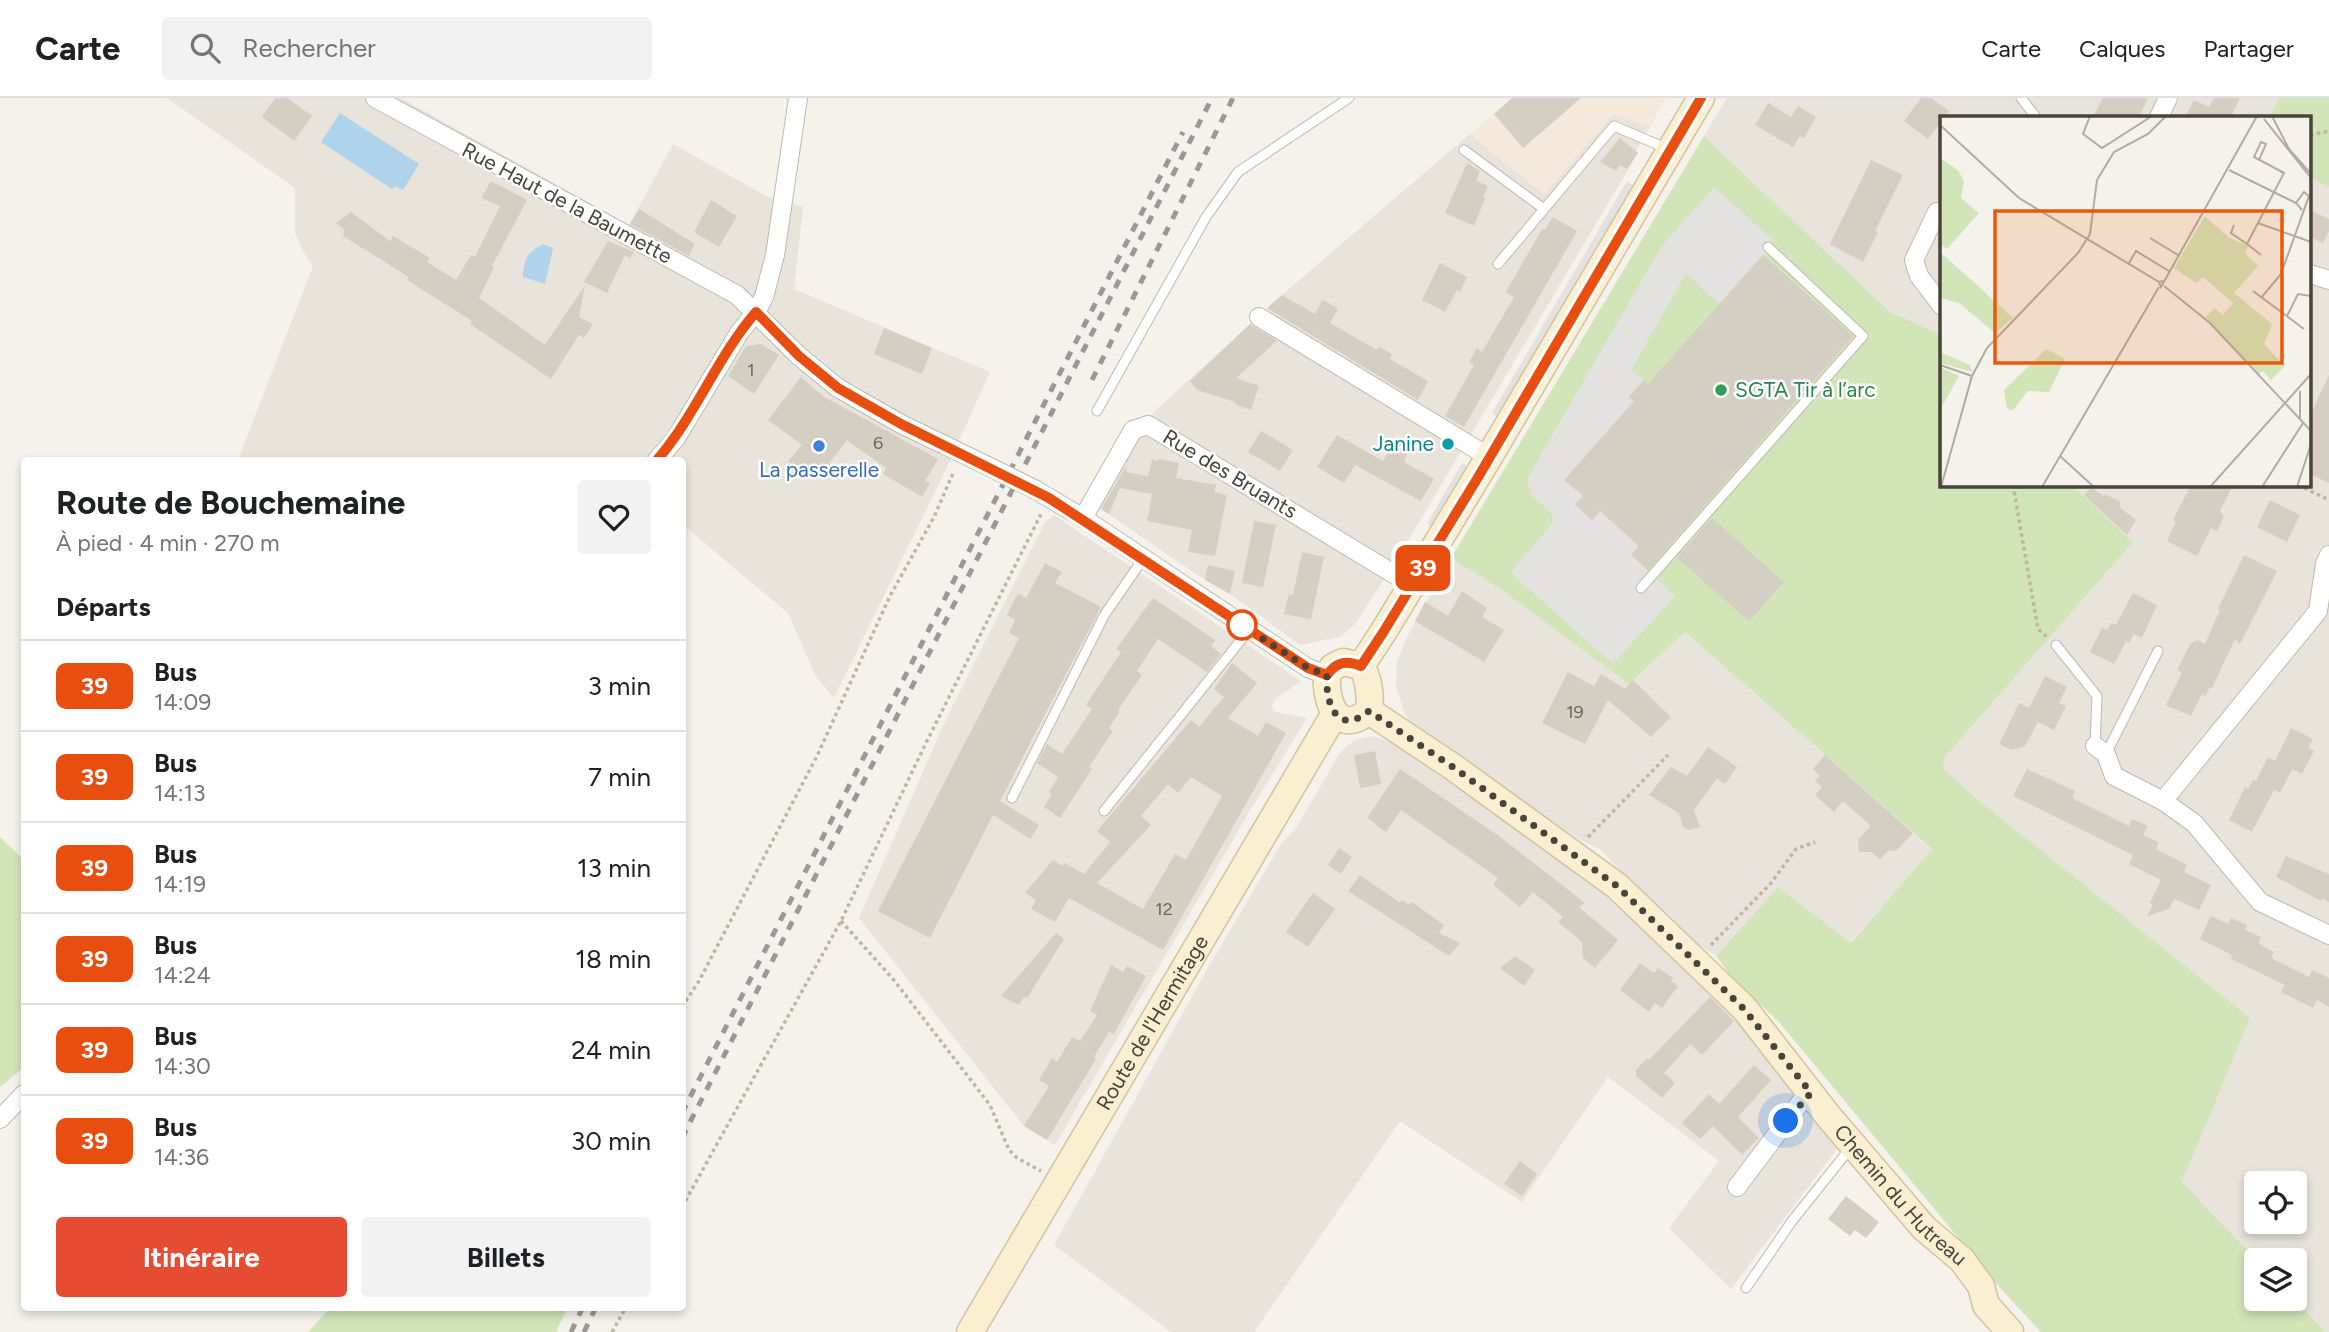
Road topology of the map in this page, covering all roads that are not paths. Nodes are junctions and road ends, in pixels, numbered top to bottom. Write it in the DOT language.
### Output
graph roads {
  1 [pos="375,98"];
  2 [pos="798,98"];
  3 [pos="1349,98"];
  4 [pos="1701,98"];
  5 [pos="2021,98"];
  6 [pos="2168,98"];
  7 [pos="2035,116"];
  8 [pos="2159,116"];
  9 [pos="1464,150"];
  10 [pos="1670,150"];
  11 [pos="1544,209"];
  12 [pos="1937,212"];
  13 [pos="1768,247"];
  14 [pos="1498,264"];
  15 [pos="2312,275"];
  16 [pos="2329,280"];
  17 [pos="1940,303"];
  18 [pos="756,312"];
  19 [pos="1259,317"];
  20 [pos="1097,411"];
  21 [pos="660,457"];
  22 [pos="1489,457"];
  23 [pos="1083,518"];
  24 [pos="2329,555"];
  25 [pos="1143,559"];
  26 [pos="1412,585"];
  27 [pos="1641,588"];
  28 [pos="1250,630"];
  29 [pos="2056,645"];
  30 [pos="2158,651"];
  31 [pos="1361,666"];
  32 [pos="1327,675"];
  33 [pos="1369,711"];
  34 [pos="1335,715"];
  35 [pos="2101,750"];
  36 [pos="1012,799"];
  37 [pos="2163,801"];
  38 [pos="1104,811"];
  39 [pos="2329,935"];
  40 [pos="1811,1093"];
  41 [pos="21,1097"];
  42 [pos="0,1119"];
  43 [pos="1853,1144"];
  44 [pos="1737,1187"];
  45 [pos="1746,1287"];
  46 [pos="971,1332"];
  47 [pos="2010,1332"];
  1 -- 18 [label="street, Rue Haut de la Baumette"];
  2 -- 18 [label="street"];
  3 -- 20 [label="lane"];
  4 -- 10 [label="street"];
  5 -- 7 [label="lane"];
  6 -- 8 [label="street"];
  9 -- 11 [label="lane"];
  10 -- 11 [label="lane"];
  10 -- 22 [label="street"];
  11 -- 14 [label="lane"];
  12 -- 17 [label="street"];
  13 -- 27 [label="lane"];
  15 -- 16 [label="street"];
  18 -- 21 [label="street"];
  18 -- 23 [label="street, bridge"];
  19 -- 22 [label="street"];
  22 -- 26 [label="street"];
  23 -- 25 [label="street"];
  23 -- 26 [label="street, Rue des Bruants"];
  24 -- 37 [label="street"];
  25 -- 28 [label="street"];
  25 -- 36 [label="lane"];
  26 -- 31 [label="street"];
  28 -- 32 [label="street"];
  28 -- 38 [label="lane"];
  29 -- 35 [label="lane"];
  30 -- 35 [label="lane"];
  31 -- 32 [label="street"];
  31 -- 33 [label="street"];
  32 -- 34 [label="street"];
  33 -- 34 [label="street"];
  33 -- 40 [label="street, Chemin du Hutreau"];
  34 -- 46 [label="street, Route de l'Hermitage"];
  35 -- 37 [label="street"];
  37 -- 39 [label="street"];
  40 -- 43 [label="street, Chemin du Hutreau"];
  40 -- 44 [label="street"];
  41 -- 42 [label="street"];
  43 -- 45 [label="lane"];
  43 -- 47 [label="street, Chemin du Hutreau"];
}
